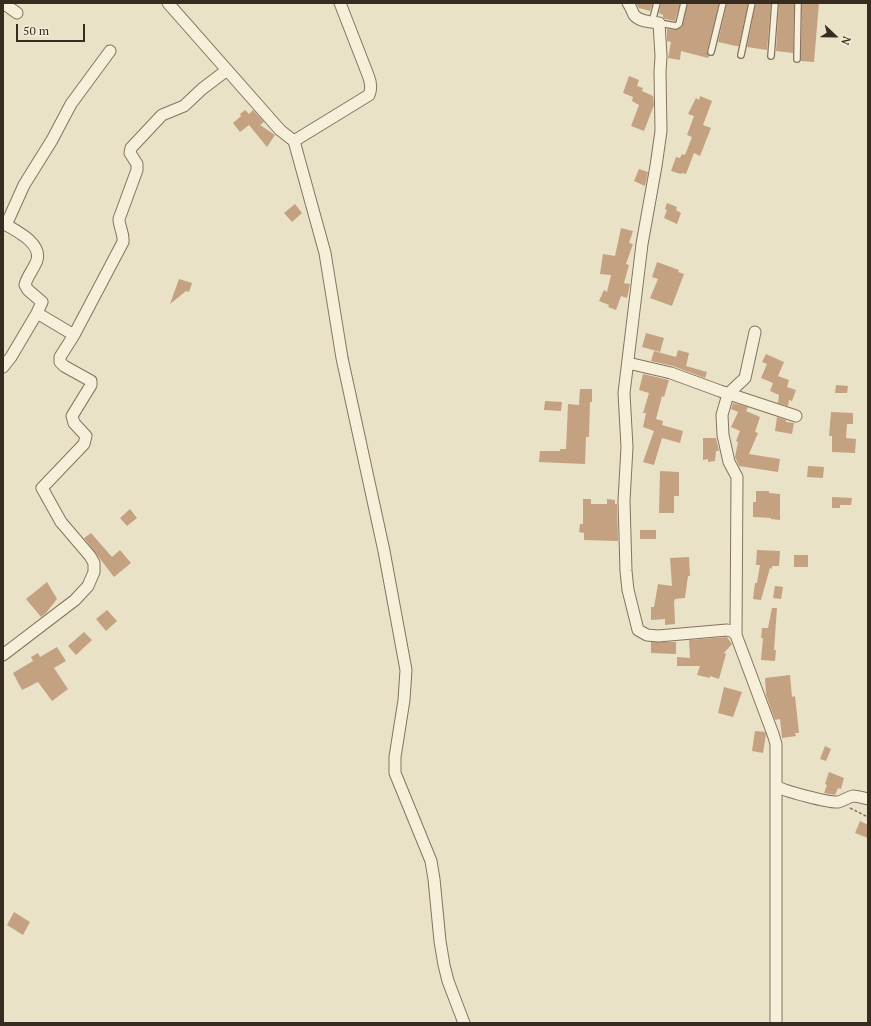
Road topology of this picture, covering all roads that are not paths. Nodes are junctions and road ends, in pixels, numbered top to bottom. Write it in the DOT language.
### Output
graph roads {
  1 [pos="3,3"];
  2 [pos="168,3"];
  3 [pos="340,3"];
  4 [pos="628,3"];
  5 [pos="657,3"];
  6 [pos="684,3"];
  7 [pos="724,3"];
  8 [pos="752,3"];
  9 [pos="775,3"];
  10 [pos="798,3"];
  11 [pos="17,13"];
  12 [pos="656,22"];
  13 [pos="110,51"];
  14 [pos="711,52"];
  15 [pos="741,55"];
  16 [pos="772,56"];
  17 [pos="797,59"];
  18 [pos="227,70"];
  19 [pos="294,141"];
  20 [pos="4,224"];
  21 [pos="37,313"];
  22 [pos="755,332"];
  23 [pos="74,335"];
  24 [pos="628,363"];
  25 [pos="3,367"];
  26 [pos="728,394"];
  27 [pos="796,416"];
  28 [pos="736,635"];
  29 [pos="3,655"];
  30 [pos="776,786"];
  31 [pos="868,800"];
  32 [pos="464,1023"];
  33 [pos="776,1023"];
  1 -- 11 [label="street"];
  2 -- 18 [label="street"];
  3 -- 19 [label="street"];
  4 -- 12 [label="street"];
  5 -- 12 [label="lane"];
  6 -- 12 [label="lane"];
  7 -- 14 [label="lane"];
  8 -- 15 [label="lane"];
  9 -- 16 [label="lane"];
  10 -- 17 [label="lane"];
  12 -- 24 [label="street"];
  13 -- 20 [label="street"];
  18 -- 19 [label="street"];
  18 -- 23 [label="street"];
  19 -- 32 [label="street"];
  20 -- 21 [label="street"];
  21 -- 23 [label="street"];
  21 -- 25 [label="street"];
  22 -- 26 [label="street"];
  23 -- 29 [label="street"];
  24 -- 26 [label="street"];
  24 -- 28 [label="street"];
  26 -- 27 [label="street"];
  26 -- 28 [label="street"];
  28 -- 30 [label="street"];
  30 -- 31 [label="street"];
  30 -- 33 [label="street"];
}
